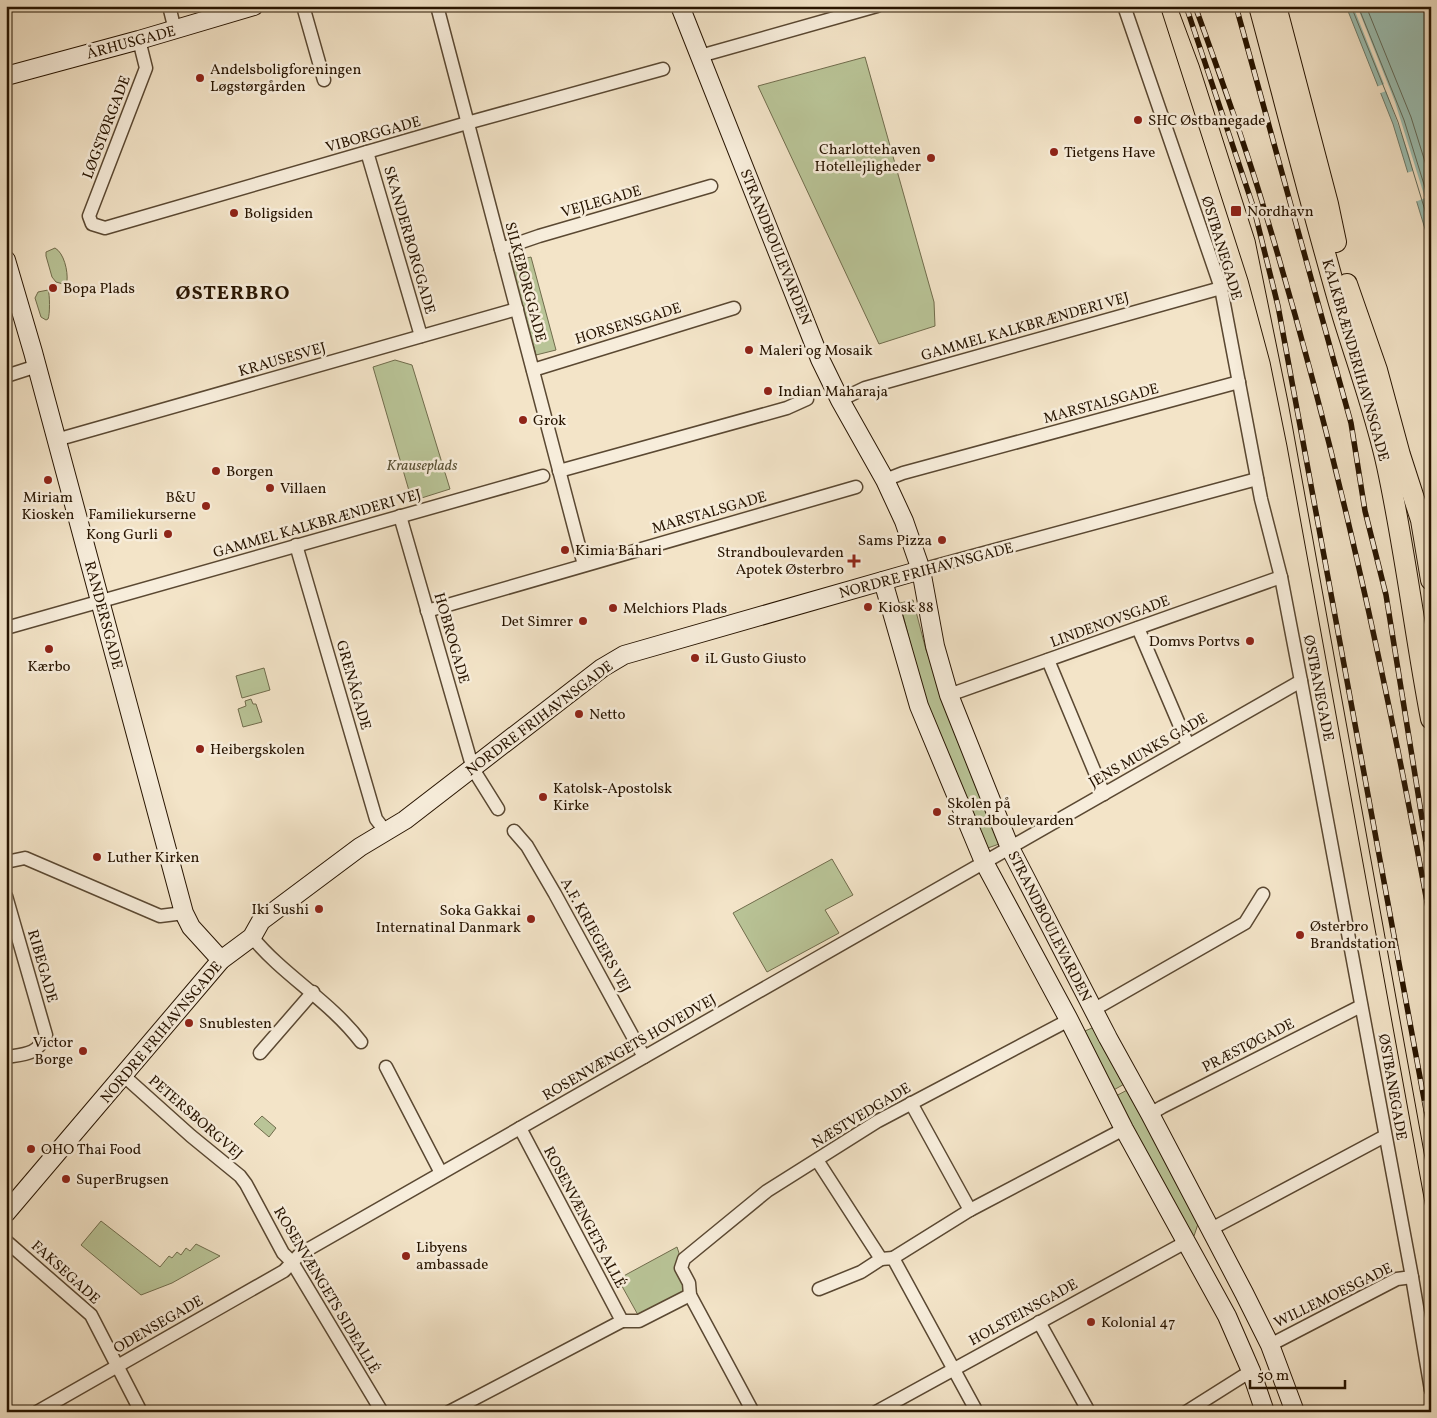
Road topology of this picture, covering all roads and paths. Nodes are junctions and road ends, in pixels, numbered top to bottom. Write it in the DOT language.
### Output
graph roads {
  1 [pos="169,6"];
  2 [pos="254,6"];
  3 [pos="303,6"];
  4 [pos="436,6"];
  5 [pos="680,6"];
  6 [pos="877,6"];
  7 [pos="1124,6"];
  8 [pos="1259,6"];
  9 [pos="1276,6"];
  10 [pos="175,30"];
  11 [pos="139,40"];
  12 [pos="700,56"];
  13 [pos="662,69"];
  14 [pos="6,76"];
  15 [pos="324,80"];
  16 [pos="467,123"];
  17 [pos="367,152"];
  18 [pos="711,186"];
  19 [pos="92,224"];
  20 [pos="501,249"];
  21 [pos="6,261"];
  22 [pos="1221,288"];
  23 [pos="734,308"];
  24 [pos="517,309"];
  25 [pos="421,336"];
  26 [pos="37,366"];
  27 [pos="533,370"];
  28 [pos="6,376"];
  29 [pos="1239,382"];
  30 [pos="807,399"];
  31 [pos="840,400"];
  32 [pos="56,440"];
  33 [pos="559,471"];
  34 [pos="543,476"];
  35 [pos="1257,478"];
  36 [pos="885,480"];
  37 [pos="856,486"];
  38 [pos="400,516"];
  39 [pos="296,545"];
  40 [pos="1429,560"];
  41 [pos="584,565"];
  42 [pos="921,570"];
  43 [pos="1407,573"];
  44 [pos="1281,577"];
  45 [pos="883,581"];
  46 [pos="100,601"];
  47 [pos="427,611"];
  48 [pos="6,628"];
  49 [pos="1138,628"];
  50 [pos="1048,660"];
  51 [pos="1301,681"];
  52 [pos="949,696"];
  53 [pos="1431,719"];
  54 [pos="1188,746"];
  55 [pos="473,769"];
  56 [pos="1104,794"];
  57 [pos="498,809"];
  58 [pos="514,831"];
  59 [pos="386,832"];
  60 [pos="1010,848"];
  61 [pos="6,862"];
  62 [pos="984,862"];
  63 [pos="1263,894"];
  64 [pos="6,896"];
  65 [pos="184,913"];
  66 [pos="10,926"];
  67 [pos="252,937"];
  68 [pos="221,960"];
  69 [pos="313,992"];
  70 [pos="1361,1006"];
  71 [pos="1093,1010"];
  72 [pos="1069,1020"];
  73 [pos="361,1042"];
  74 [pos="260,1053"];
  75 [pos="6,1057"];
  76 [pos="644,1057"];
  77 [pos="386,1067"];
  78 [pos="124,1076"];
  79 [pos="911,1103"];
  80 [pos="1150,1114"];
  81 [pos="520,1128"];
  82 [pos="1124,1129"];
  83 [pos="1385,1136"];
  84 [pos="817,1160"];
  85 [pos="441,1173"];
  86 [pos="246,1184"];
  87 [pos="970,1210"];
  88 [pos="6,1214"];
  89 [pos="1211,1229"];
  90 [pos="6,1241"];
  91 [pos="1186,1242"];
  92 [pos="887,1258"];
  93 [pos="292,1262"];
  94 [pos="1412,1277"];
  95 [pos="818,1289"];
  96 [pos="690,1295"];
  97 [pos="622,1321"];
  98 [pos="1039,1322"];
  99 [pos="1270,1345"];
  100 [pos="118,1365"];
  101 [pos="953,1369"];
  102 [pos="1251,1371"];
  103 [pos="1431,1390"];
  104 [pos="37,1412"];
  105 [pos="141,1412"];
  106 [pos="382,1412"];
  107 [pos="449,1412"];
  108 [pos="753,1412"];
  109 [pos="876,1412"];
  110 [pos="977,1412"];
  111 [pos="1089,1412"];
  112 [pos="1186,1412"];
  113 [pos="1265,1412"];
  114 [pos="1294,1412"];
  1 -- 10 [label="street"];
  2 -- 10 [label="street, ÅRHUSGADE"];
  3 -- 15 [label="street"];
  4 -- 16 [label="street, SILKEBORGGADE"];
  5 -- 12 [label="street, STRANDBOULEVARDEN"];
  6 -- 12 [label="street"];
  7 -- 22 [label="street, ØSTBANEGADE"];
  8 -- 43 [label="main road, KALKBRÆNDERIHAVNSGADE"];
  9 -- 40 [label="main road, KALKBRÆNDERIHAVNSGADE"];
  10 -- 11 [label="street, ÅRHUSGADE"];
  11 -- 14 [label="street, ÅRHUSGADE"];
  11 -- 19 [label="street, LØGSTØRGADE"];
  12 -- 31 [label="street, STRANDBOULEVARDEN"];
  13 -- 16 [label="street, VIBORGGADE"];
  16 -- 17 [label="street, VIBORGGADE"];
  16 -- 20 [label="street, SILKEBORGGADE"];
  17 -- 19 [label="street, VIBORGGADE"];
  17 -- 25 [label="street, SKANDERBORGGADE"];
  18 -- 20 [label="street, VEJLEGADE"];
  20 -- 24 [label="street, SILKEBORGGADE"];
  21 -- 26 [label="street, RANDERSGADE"];
  22 -- 29 [label="street, ØSTBANEGADE"];
  22 -- 31 [label="street, GAMMEL KALKBRÆNDERI VEJ"];
  23 -- 27 [label="street, HORSENSGADE"];
  24 -- 25 [label="street, KRAUSESVEJ"];
  24 -- 27 [label="street, SILKEBORGGADE"];
  25 -- 32 [label="street, KRAUSESVEJ"];
  26 -- 28 [label="street"];
  26 -- 32 [label="street, RANDERSGADE"];
  27 -- 33 [label="street, SILKEBORGGADE"];
  29 -- 35 [label="street, ØSTBANEGADE"];
  29 -- 36 [label="street, MARSTALSGADE"];
  30 -- 33 [label="street"];
  31 -- 36 [label="street, STRANDBOULEVARDEN"];
  32 -- 46 [label="street, RANDERSGADE"];
  33 -- 41 [label="street, SILKEBORGGADE"];
  34 -- 38 [label="street, GAMMEL KALKBRÆNDERI VEJ"];
  35 -- 42 [label="street, NORDRE FRIHAVNSGADE"];
  35 -- 44 [label="street, ØSTBANEGADE"];
  36 -- 42 [label="street, STRANDBOULEVARDEN"];
  37 -- 41 [label="street, MARSTALSGADE"];
  38 -- 39 [label="street, GAMMEL KALKBRÆNDERI VEJ"];
  38 -- 47 [label="street, HOBROGADE"];
  39 -- 46 [label="street, GAMMEL KALKBRÆNDERI VEJ"];
  39 -- 59 [label="street, GRENÅGADE"];
  40 -- 43 [label="main road"];
  41 -- 47 [label="street, MARSTALSGADE"];
  42 -- 45 [label="street, NORDRE FRIHAVNSGADE"];
  42 -- 52 [label="street, STRANDBOULEVARDEN"];
  43 -- 53 [label="main road, KALKBRÆNDERIHAVNSGADE"];
  44 -- 49 [label="street, LINDENOVSGADE"];
  44 -- 51 [label="street, ØSTBANEGADE"];
  45 -- 55 [label="street, NORDRE FRIHAVNSGADE"];
  45 -- 62 [label="street, STRANDBOULEVARDEN"];
  46 -- 48 [label="street, GAMMEL KALKBRÆNDERI VEJ"];
  46 -- 65 [label="street, RANDERSGADE"];
  47 -- 55 [label="street, HOBROGADE"];
  49 -- 50 [label="street, LINDENOVSGADE"];
  49 -- 54 [label="street"];
  50 -- 52 [label="street, LINDENOVSGADE"];
  50 -- 56 [label="street"];
  51 -- 54 [label="street, JENS MUNKS GADE"];
  51 -- 70 [label="street, ØSTBANEGADE"];
  52 -- 60 [label="street, STRANDBOULEVARDEN"];
  54 -- 56 [label="street, JENS MUNKS GADE"];
  55 -- 57 [label="street"];
  55 -- 59 [label="street, NORDRE FRIHAVNSGADE"];
  56 -- 60 [label="street, JENS MUNKS GADE"];
  58 -- 76 [label="street, A.F. KRIEGERS VEJ"];
  59 -- 67 [label="street, NORDRE FRIHAVNSGADE"];
  60 -- 62 [label="street, JENS MUNKS GADE"];
  60 -- 71 [label="street, STRANDBOULEVARDEN"];
  61 -- 65 [label="street"];
  62 -- 72 [label="street, STRANDBOULEVARDEN"];
  62 -- 76 [label="street, ROSENVÆNGETS HOVEDVEJ"];
  63 -- 71 [label="street"];
  64 -- 66 [label="street, RIBEGADE"];
  65 -- 68 [label="street, RANDERSGADE"];
  66 -- 75 [label="street, RIBEGADE"];
  67 -- 68 [label="street, NORDRE FRIHAVNSGADE"];
  67 -- 69 [label="street"];
  68 -- 78 [label="street, NORDRE FRIHAVNSGADE"];
  69 -- 73 [label="street"];
  69 -- 74 [label="street"];
  70 -- 80 [label="street, PRÆSTØGADE"];
  70 -- 83 [label="street, ØSTBANEGADE"];
  71 -- 80 [label="street, STRANDBOULEVARDEN"];
  72 -- 79 [label="street, NÆSTVEDGADE"];
  72 -- 82 [label="street, STRANDBOULEVARDEN"];
  76 -- 81 [label="street, ROSENVÆNGETS HOVEDVEJ"];
  77 -- 85 [label="street"];
  78 -- 86 [label="street, PETERSBORGVEJ"];
  78 -- 88 [label="street, NORDRE FRIHAVNSGADE"];
  79 -- 84 [label="street, NÆSTVEDGADE"];
  79 -- 87 [label="street"];
  80 -- 89 [label="street, STRANDBOULEVARDEN"];
  81 -- 85 [label="street, ROSENVÆNGETS HOVEDVEJ"];
  81 -- 97 [label="street, ROSENVÆNGETS ALLÉ"];
  82 -- 87 [label="street"];
  82 -- 91 [label="street, STRANDBOULEVARDEN"];
  83 -- 89 [label="street"];
  83 -- 94 [label="street, ØSTBANEGADE"];
  84 -- 92 [label="street"];
  84 -- 96 [label="street, NÆSTVEDGADE"];
  85 -- 93 [label="street, ROSENVÆNGETS HOVEDVEJ"];
  86 -- 93 [label="street, ROSENVÆNGETS SIDEALLÉ"];
  87 -- 92 [label="street"];
  89 -- 99 [label="street, STRANDBOULEVARDEN"];
  90 -- 100 [label="street, FAKSEGADE"];
  91 -- 98 [label="street, HOLSTEINSGADE"];
  91 -- 102 [label="street, STRANDBOULEVARDEN"];
  92 -- 95 [label="street"];
  92 -- 101 [label="street"];
  93 -- 100 [label="street, ODENSEGADE"];
  93 -- 106 [label="street, ROSENVÆNGETS SIDEALLÉ"];
  94 -- 99 [label="street, WILLEMOESGADE"];
  94 -- 103 [label="street, ØSTBANEGADE"];
  96 -- 97 [label="street"];
  96 -- 108 [label="street"];
  97 -- 107 [label="street"];
  98 -- 101 [label="street, HOLSTEINSGADE"];
  98 -- 111 [label="street"];
  99 -- 114 [label="street, STRANDBOULEVARDEN"];
  100 -- 104 [label="street, ODENSEGADE"];
  100 -- 105 [label="street, FAKSEGADE"];
  101 -- 109 [label="street, HOLSTEINSGADE"];
  101 -- 110 [label="street"];
  102 -- 112 [label="street"];
  102 -- 113 [label="street, STRANDBOULEVARDEN"];
}
